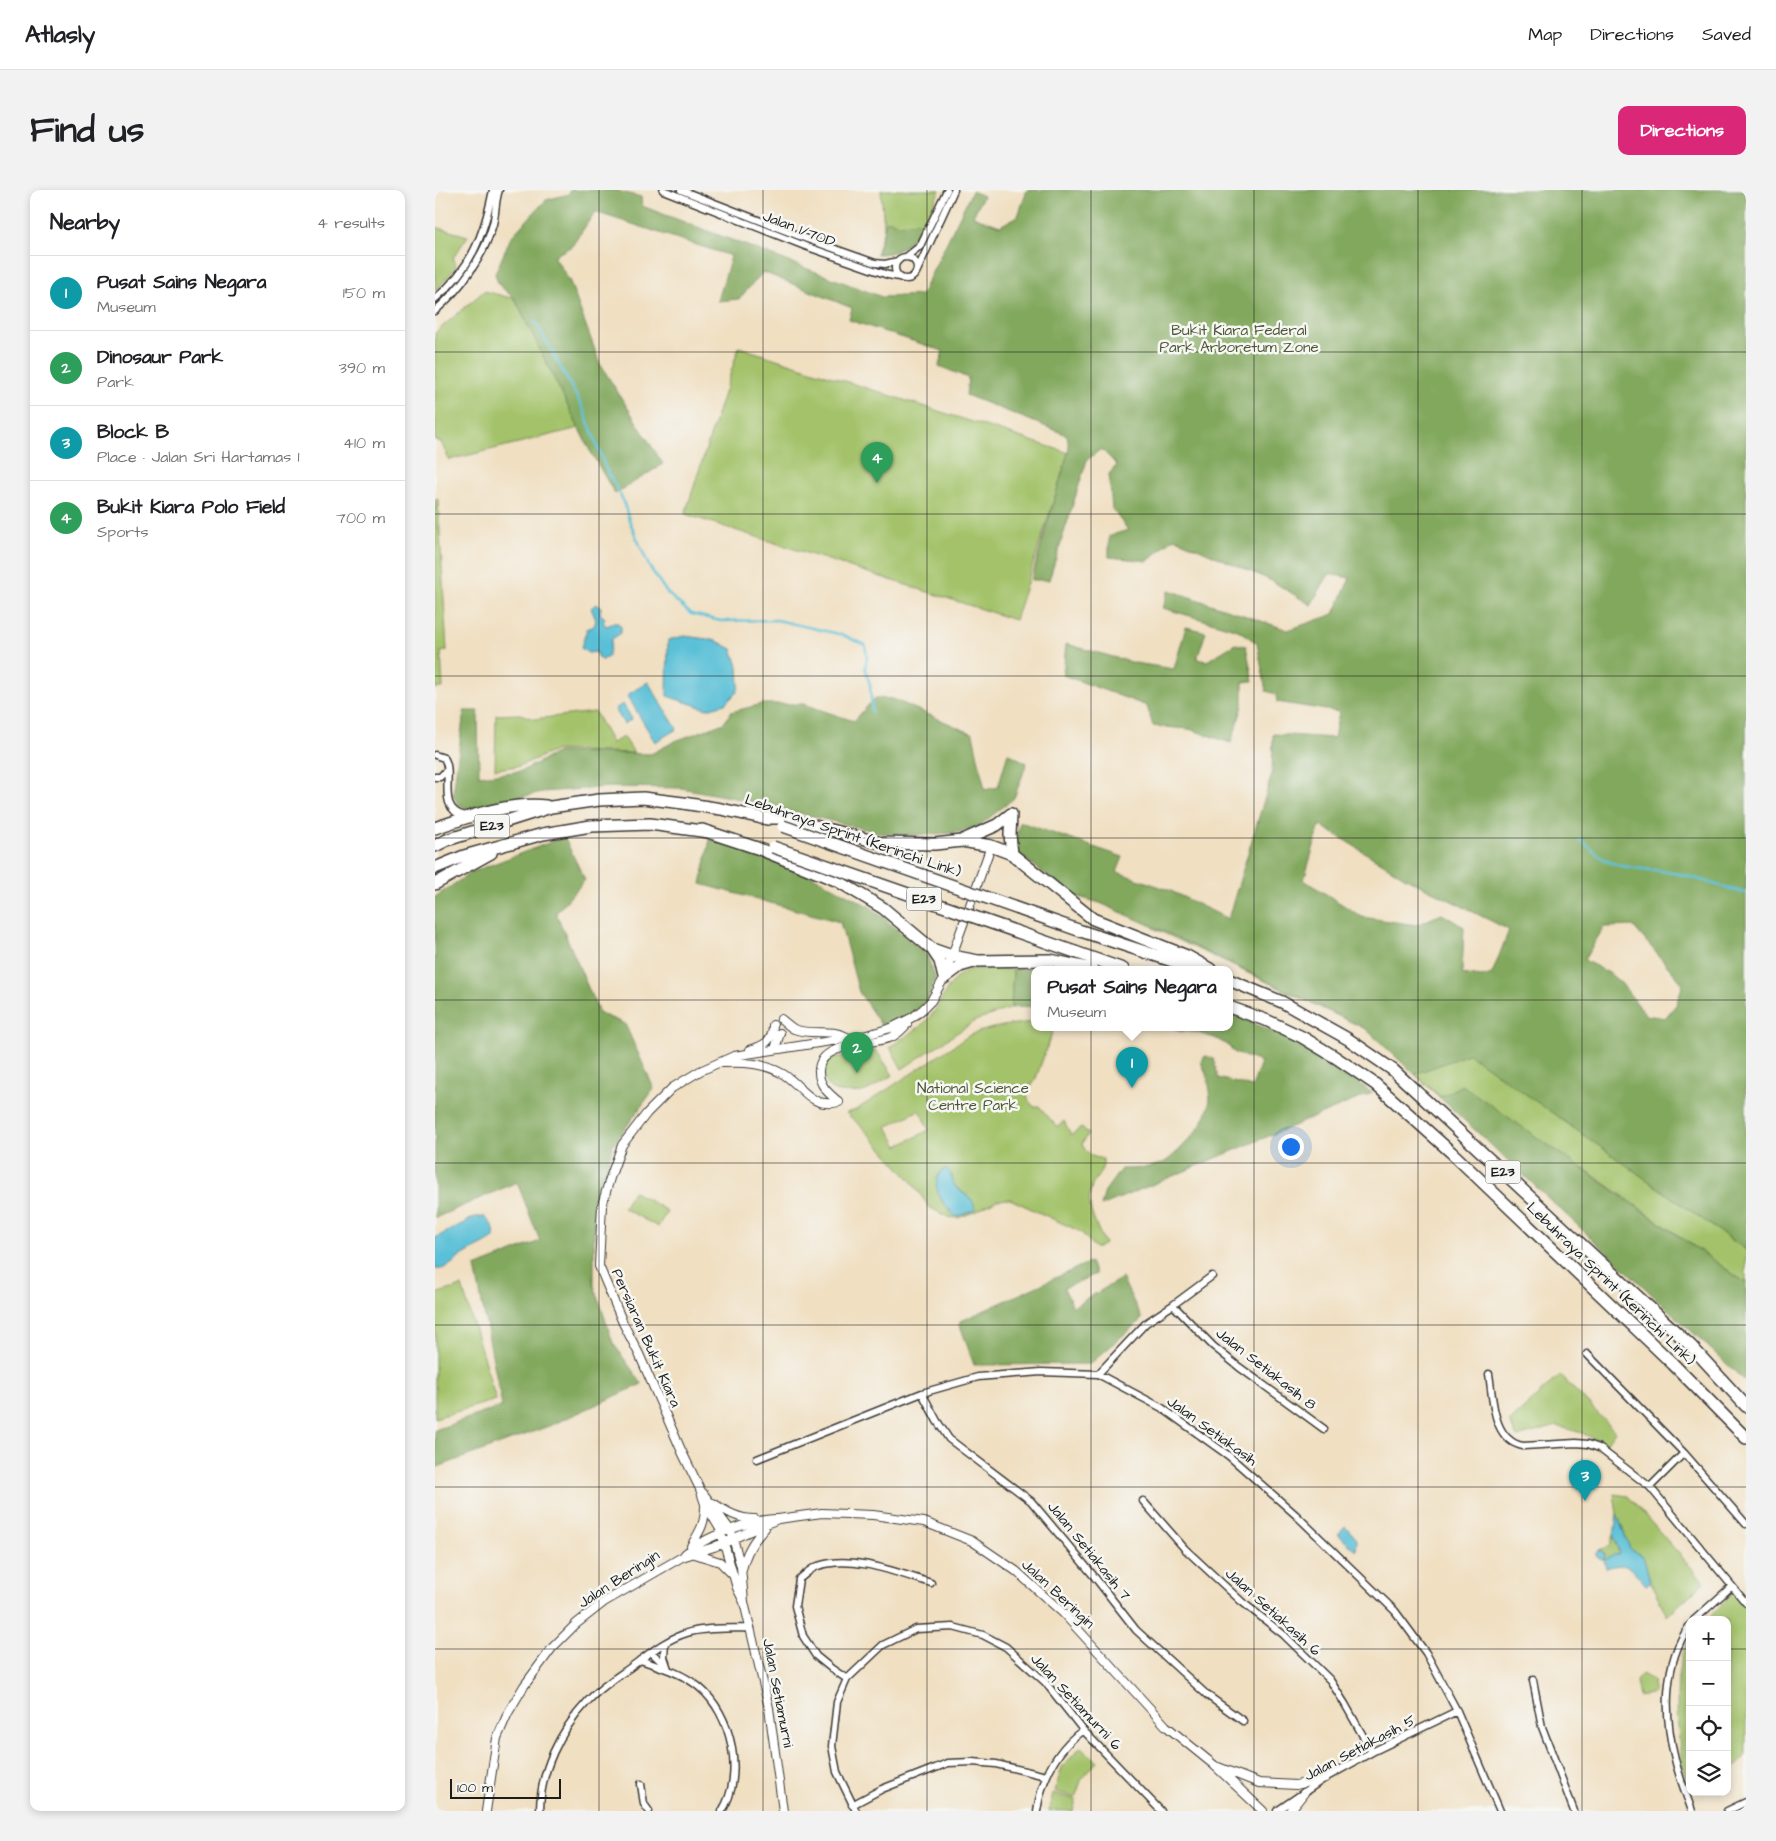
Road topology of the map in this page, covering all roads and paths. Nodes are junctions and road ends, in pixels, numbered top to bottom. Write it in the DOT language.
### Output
graph roads {
  1 [pos="493,190"];
  2 [pos="499,190"];
  3 [pos="663,190"];
  4 [pos="681,190"];
  5 [pos="947,190"];
  6 [pos="954,190"];
  7 [pos="906,257"];
  8 [pos="898,261"];
  9 [pos="916,273"];
  10 [pos="899,277"];
  11 [pos="435,299"];
  12 [pos="435,311"];
  13 [pos="435,755"];
  14 [pos="446,771"];
  15 [pos="435,777"];
  16 [pos="551,807"];
  17 [pos="468,817"];
  18 [pos="761,818"];
  19 [pos="435,828"];
  20 [pos="702,830"];
  21 [pos="962,841"];
  22 [pos="513,843"];
  23 [pos="435,846"];
  24 [pos="991,846"];
  25 [pos="1012,854"];
  26 [pos="435,868"];
  27 [pos="435,884"];
  28 [pos="932,949"];
  29 [pos="952,956"];
  30 [pos="978,961"];
  31 [pos="1079,966"];
  32 [pos="1115,966"];
  33 [pos="1188,966"];
  34 [pos="1204,966"];
  35 [pos="944,978"];
  36 [pos="1233,982"];
  37 [pos="1233,1008"];
  38 [pos="913,1018"];
  39 [pos="781,1020"];
  40 [pos="773,1025"];
  41 [pos="780,1032"];
  42 [pos="847,1038"];
  43 [pos="775,1049"];
  44 [pos="735,1056"];
  45 [pos="721,1063"];
  46 [pos="1212,1276"];
  47 [pos="1173,1305"];
  48 [pos="1587,1354"];
  49 [pos="1099,1374"];
  50 [pos="1489,1374"];
  51 [pos="922,1393"];
  52 [pos="1746,1406"];
  53 [pos="1324,1429"];
  54 [pos="1746,1438"];
  55 [pos="1683,1453"];
  56 [pos="757,1459"];
  57 [pos="1650,1487"];
  58 [pos="1143,1501"];
  59 [pos="707,1502"];
  60 [pos="766,1522"];
  61 [pos="1746,1524"];
  62 [pos="731,1531"];
  63 [pos="722,1534"];
  64 [pos="734,1539"];
  65 [pos="725,1543"];
  66 [pos="691,1552"];
  67 [pos="738,1578"];
  68 [pos="931,1583"];
  69 [pos="1732,1586"];
  70 [pos="1746,1603"];
  71 [pos="1698,1616"];
  72 [pos="751,1628"];
  73 [pos="1686,1631"];
  74 [pos="665,1643"];
  75 [pos="651,1652"];
  76 [pos="640,1660"];
  77 [pos="669,1669"];
  78 [pos="847,1679"];
  79 [pos="1533,1680"];
  80 [pos="1457,1711"];
  81 [pos="1243,1721"];
  82 [pos="1083,1730"];
  83 [pos="1372,1752"];
  84 [pos="1214,1766"];
  85 [pos="1046,1776"];
  86 [pos="1325,1778"];
  87 [pos="641,1784"];
  88 [pos="779,1790"];
  89 [pos="1304,1793"];
  90 [pos="1746,1802"];
  91 [pos="854,1808"];
  92 [pos="486,1811"];
  93 [pos="540,1811"];
  94 [pos="649,1811"];
  95 [pos="722,1811"];
  96 [pos="777,1811"];
  97 [pos="783,1811"];
  98 [pos="1037,1811"];
  99 [pos="1161,1811"];
  100 [pos="1263,1811"];
  101 [pos="1277,1811"];
  102 [pos="1290,1811"];
  103 [pos="1500,1811"];
  104 [pos="1574,1811"];
  105 [pos="1692,1811"];
  106 [pos="1727,1811"];
  1 -- 11 [label="street"];
  2 -- 12 [label="street"];
  3 -- 10 [label="street, Jalan 1/70D"];
  4 -- 8 [label="street, Jalan 1/70D"];
  5 -- 7 [label="street"];
  6 -- 9 [label="street"];
  7 -- 8 [label="street"];
  7 -- 9 [label="street"];
  8 -- 10 [label="street"];
  9 -- 10 [label="street"];
  13 -- 14 [label="street"];
  14 -- 15 [label="street"];
  14 -- 17 [label="street"];
  16 -- 17 [label="highway"];
  16 -- 18 [label="highway, Lebuhraya Sprint (Kerinchi Link) / E23"];
  16 -- 23 [label="highway, Lebuhraya Sprint (Kerinchi Link) / E23"];
  17 -- 19 [label="highway"];
  18 -- 21 [label="highway"];
  18 -- 33 [label="highway, Lebuhraya Sprint (Kerinchi Link) / E23, bridge"];
  20 -- 22 [label="highway, E23"];
  20 -- 28 [label="highway"];
  20 -- 32 [label="highway, E23, bridge"];
  21 -- 24 [label="highway"];
  21 -- 25 [label="highway"];
  22 -- 26 [label="highway, E23"];
  22 -- 27 [label="highway"];
  24 -- 25 [label="highway"];
  24 -- 29 [label="street, Persiaran Bukit Kiara"];
  25 -- 34 [label="highway"];
  28 -- 29 [label="highway"];
  28 -- 35 [label="highway"];
  29 -- 30 [label="highway"];
  29 -- 35 [label="street, Persiaran Bukit Kiara"];
  30 -- 31 [label="highway"];
  30 -- 35 [label="highway"];
  35 -- 38 [label="street, Persiaran Bukit Kiara"];
  36 -- 52 [label="highway, Lebuhraya Sprint (Kerinchi Link) / E23"];
  37 -- 54 [label="highway, Lebuhraya Sprint (Kerinchi Link) / E23"];
  38 -- 42 [label="street, Persiaran Bukit Kiara"];
  38 -- 45 [label="street"];
  39 -- 42 [label="street"];
  40 -- 44 [label="street"];
  41 -- 43 [label="street"];
  42 -- 43 [label="street, Persiaran Bukit Kiara"];
  43 -- 44 [label="street, Persiaran Bukit Kiara"];
  44 -- 45 [label="street, Persiaran Bukit Kiara"];
  45 -- 59 [label="street, Persiaran Bukit Kiara"];
  46 -- 47 [label="street"];
  47 -- 49 [label="street"];
  47 -- 53 [label="street, Jalan Setiakasih 8"];
  48 -- 55 [label="street"];
  49 -- 51 [label="street, Jalan Setiakasih"];
  49 -- 80 [label="street, Jalan Setiakasih"];
  50 -- 57 [label="street"];
  51 -- 56 [label="street, Jalan Setiakasih"];
  51 -- 81 [label="street, Jalan Setiakasih 7"];
  55 -- 57 [label="street"];
  55 -- 61 [label="street"];
  57 -- 69 [label="street"];
  58 -- 83 [label="street, Jalan Setiakasih 6"];
  59 -- 60 [label="street"];
  59 -- 62 [label="street, Persiaran Bukit Kiara"];
  59 -- 63 [label="street, Persiaran Bukit Kiara"];
  59 -- 66 [label="street"];
  60 -- 62 [label="street, Jalan Beringin"];
  60 -- 64 [label="street, Jalan Beringin"];
  60 -- 67 [label="street"];
  60 -- 84 [label="street, Jalan Beringin"];
  62 -- 63 [label="street, Jalan Beringin"];
  62 -- 64 [label="street, Persiaran Bukit Kiara"];
  63 -- 65 [label="street, Persiaran Bukit Kiara"];
  63 -- 66 [label="street, Jalan Beringin"];
  64 -- 65 [label="street, Jalan Beringin"];
  64 -- 67 [label="street, Jalan Setiamurni"];
  65 -- 66 [label="street, Jalan Beringin"];
  65 -- 67 [label="street, Jalan Setiamurni"];
  66 -- 67 [label="street"];
  66 -- 92 [label="street, Jalan Beringin"];
  67 -- 72 [label="street, Jalan Setiamurni"];
  68 -- 78 [label="street"];
  69 -- 70 [label="street"];
  69 -- 71 [label="street"];
  72 -- 74 [label="street"];
  72 -- 88 [label="street, Jalan Setiamurni"];
  73 -- 105 [label="street"];
  74 -- 75 [label="street"];
  74 -- 77 [label="street"];
  75 -- 76 [label="street"];
  75 -- 77 [label="street"];
  76 -- 77 [label="street"];
  76 -- 93 [label="street"];
  77 -- 95 [label="street"];
  78 -- 82 [label="street, Jalan Setiamurni 6"];
  78 -- 91 [label="street, Jalan Setiamurni 6"];
  79 -- 104 [label="street"];
  80 -- 83 [label="street, Jalan Setiakasih 5"];
  80 -- 103 [label="street, Jalan Setiakasih"];
  82 -- 85 [label="street"];
  82 -- 99 [label="street, Jalan Setiamurni 6"];
  83 -- 86 [label="street, Jalan Setiakasih 5"];
  84 -- 86 [label="street"];
  84 -- 100 [label="street, Jalan Beringin"];
  85 -- 91 [label="street"];
  85 -- 98 [label="street"];
  86 -- 89 [label="street, Jalan Setiakasih 5"];
  87 -- 94 [label="street"];
  88 -- 96 [label="street, Jalan Setiamurni"];
  88 -- 97 [label="street, Jalan Setiamurni"];
  89 -- 101 [label="street, Jalan Setiakasih 5"];
  89 -- 102 [label="street"];
  90 -- 106 [label="street"];
}
